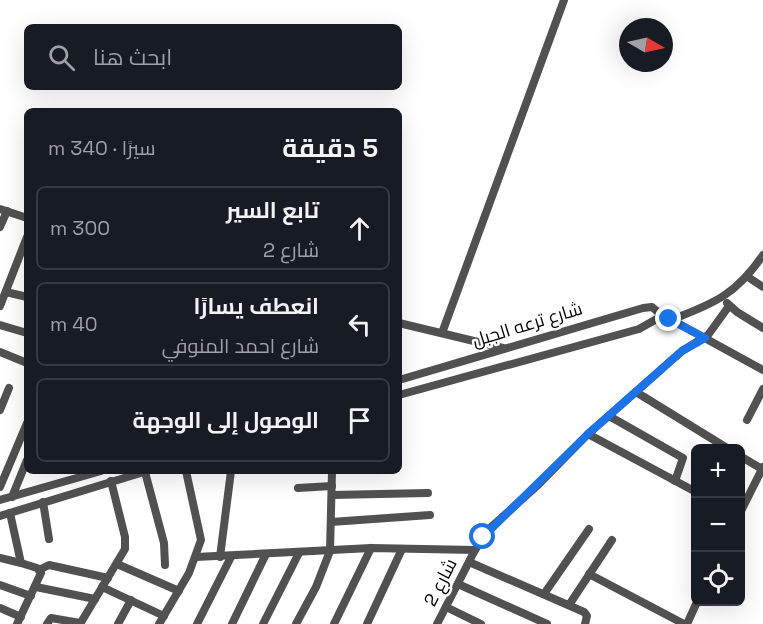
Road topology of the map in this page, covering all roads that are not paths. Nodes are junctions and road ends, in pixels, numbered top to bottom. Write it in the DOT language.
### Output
graph roads {
  1 [pos="564,0"];
  2 [pos="3,210"];
  3 [pos="24,217"];
  4 [pos="0,227"];
  5 [pos="24,244"];
  6 [pos="763,255"];
  7 [pos="17,261"];
  8 [pos="24,263"];
  9 [pos="748,277"];
  10 [pos="763,286"];
  11 [pos="6,291"];
  12 [pos="24,296"];
  13 [pos="723,298"];
  14 [pos="0,306"];
  15 [pos="729,306"];
  16 [pos="665,317"];
  17 [pos="402,324"];
  18 [pos="0,325"];
  19 [pos="763,328"];
  20 [pos="24,332"];
  21 [pos="442,333"];
  22 [pos="705,338"];
  23 [pos="504,348"];
  24 [pos="0,352"];
  25 [pos="24,362"];
  26 [pos="763,370"];
  27 [pos="402,380"];
  28 [pos="9,388"];
  29 [pos="763,389"];
  30 [pos="636,392"];
  31 [pos="402,394"];
  32 [pos="0,410"];
  33 [pos="609,416"];
  34 [pos="747,420"];
  35 [pos="588,434"];
  36 [pos="24,437"];
  37 [pos="720,444"];
  38 [pos="745,458"];
  39 [pos="24,467"];
  40 [pos="763,468"];
  41 [pos="70,474"];
  42 [pos="90,474"];
  43 [pos="136,474"];
  44 [pos="147,474"];
  45 [pos="187,474"];
  46 [pos="231,474"];
  47 [pos="332,474"];
  48 [pos="67,481"];
  49 [pos="675,481"];
  50 [pos="111,482"];
  51 [pos="0,487"];
  52 [pos="298,488"];
  53 [pos="691,489"];
  54 [pos="332,490"];
  55 [pos="428,493"];
  56 [pos="12,497"];
  57 [pos="0,500"];
  58 [pos="43,502"];
  59 [pos="745,505"];
  60 [pos="10,513"];
  61 [pos="430,515"];
  62 [pos="0,516"];
  63 [pos="331,522"];
  64 [pos="589,529"];
  65 [pos="49,539"];
  66 [pos="612,540"];
  67 [pos="370,549"];
  68 [pos="402,549"];
  69 [pos="475,550"];
  70 [pos="330,551"];
  71 [pos="299,553"];
  72 [pos="266,554"];
  73 [pos="196,557"];
  74 [pos="220,557"];
  75 [pos="231,557"];
  76 [pos="0,558"];
  77 [pos="469,562"];
  78 [pos="21,563"];
  79 [pos="117,564"];
  80 [pos="165,565"];
  81 [pos="39,570"];
  82 [pos="589,574"];
  83 [pos="108,578"];
  84 [pos="458,584"];
  85 [pos="0,585"];
  86 [pos="36,587"];
  87 [pos="102,587"];
  88 [pos="179,591"];
  89 [pos="544,594"];
  90 [pos="31,596"];
  91 [pos="95,599"];
  92 [pos="131,600"];
  93 [pos="569,606"];
  94 [pos="696,606"];
  95 [pos="446,607"];
  96 [pos="0,608"];
  97 [pos="19,620"];
  98 [pos="161,620"];
  99 [pos="80,623"];
  100 [pos="47,624"];
  101 [pos="118,624"];
  102 [pos="197,624"];
  103 [pos="232,624"];
  104 [pos="263,624"];
  105 [pos="296,624"];
  106 [pos="334,624"];
  107 [pos="367,624"];
  108 [pos="437,624"];
  109 [pos="482,624"];
  110 [pos="547,624"];
  111 [pos="585,624"];
  112 [pos="686,624"];
  1 -- 21 [label="street"];
  2 -- 3 [label="street"];
  2 -- 4 [label="street"];
  5 -- 7 [label="street"];
  6 -- 9 [label="street, شارع ترعه الجبل"];
  7 -- 8 [label="street"];
  7 -- 11 [label="street"];
  9 -- 10 [label="street"];
  9 -- 13 [label="street, شارع ترعه الجبل"];
  11 -- 12 [label="street"];
  11 -- 14 [label="street"];
  13 -- 15 [label="street"];
  13 -- 16 [label="street, شارع ترعه الجبل"];
  15 -- 19 [label="street"];
  15 -- 22 [label="street, شارع 2"];
  16 -- 22 [label="street"];
  16 -- 23 [label="street, شارع ترعه الجبل"];
  16 -- 31 [label="street, شارع ترعه الجبل"];
  17 -- 21 [label="street"];
  18 -- 20 [label="street"];
  21 -- 23 [label="street"];
  22 -- 26 [label="street"];
  22 -- 30 [label="street, شارع 2"];
  23 -- 27 [label="street, شارع ترعه الجبل"];
  24 -- 25 [label="street"];
  28 -- 32 [label="street"];
  29 -- 34 [label="street"];
  30 -- 33 [label="street, شارع 2"];
  30 -- 37 [label="street"];
  33 -- 35 [label="street, شارع 2"];
  33 -- 49 [label="street"];
  35 -- 49 [label="street"];
  35 -- 69 [label="street, شارع 2"];
  36 -- 51 [label="street"];
  38 -- 40 [label="street"];
  39 -- 56 [label="street"];
  40 -- 59 [label="street"];
  41 -- 48 [label="street"];
  42 -- 48 [label="street"];
  43 -- 50 [label="street"];
  44 -- 80 [label="street"];
  45 -- 73 [label="street"];
  46 -- 74 [label="street"];
  47 -- 54 [label="street"];
  48 -- 56 [label="street"];
  49 -- 53 [label="street"];
  50 -- 58 [label="street"];
  50 -- 79 [label="street"];
  52 -- 54 [label="street"];
  54 -- 55 [label="street"];
  54 -- 63 [label="street"];
  56 -- 57 [label="street"];
  58 -- 60 [label="street"];
  58 -- 65 [label="street"];
  60 -- 62 [label="street"];
  60 -- 78 [label="street"];
  61 -- 63 [label="street"];
  63 -- 70 [label="street"];
  64 -- 89 [label="street"];
  66 -- 82 [label="street"];
  67 -- 68 [label="street"];
  67 -- 70 [label="street"];
  67 -- 106 [label="street"];
  68 -- 69 [label="street"];
  68 -- 107 [label="street"];
  69 -- 77 [label="street, شارع 2"];
  70 -- 71 [label="street"];
  70 -- 105 [label="street"];
  71 -- 72 [label="street"];
  71 -- 104 [label="street"];
  72 -- 75 [label="street"];
  72 -- 103 [label="street"];
  73 -- 74 [label="street"];
  73 -- 88 [label="street"];
  74 -- 75 [label="street"];
  75 -- 102 [label="street"];
  76 -- 78 [label="street"];
  77 -- 84 [label="street, شارع 2"];
  77 -- 89 [label="street"];
  78 -- 81 [label="street"];
  79 -- 83 [label="street"];
  79 -- 88 [label="street"];
  81 -- 83 [label="street"];
  81 -- 86 [label="street"];
  82 -- 93 [label="street"];
  82 -- 112 [label="street"];
  83 -- 87 [label="street"];
  84 -- 95 [label="street, شارع 2"];
  84 -- 110 [label="street"];
  85 -- 90 [label="street"];
  86 -- 90 [label="street"];
  86 -- 91 [label="street"];
  87 -- 91 [label="street"];
  87 -- 92 [label="street"];
  88 -- 98 [label="street"];
  89 -- 93 [label="street"];
  90 -- 97 [label="street"];
  91 -- 99 [label="street"];
  92 -- 98 [label="street"];
  92 -- 101 [label="street"];
  93 -- 111 [label="street"];
  94 -- 112 [label="street"];
  95 -- 108 [label="street, شارع 2"];
  95 -- 109 [label="street"];
  96 -- 97 [label="street"];
  99 -- 100 [label="street"];
}
